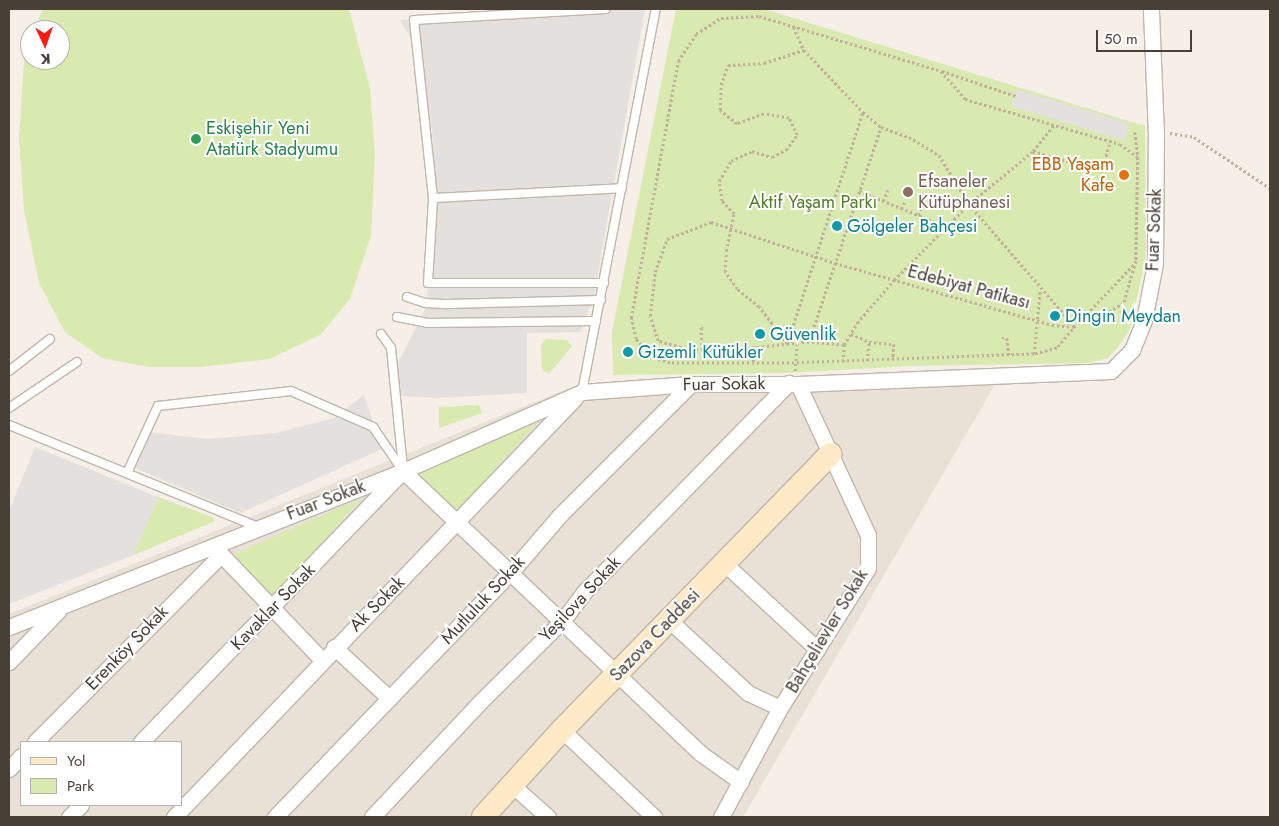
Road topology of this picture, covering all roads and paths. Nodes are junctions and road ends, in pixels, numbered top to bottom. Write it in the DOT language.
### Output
graph roads {
  1 [pos="606,9"];
  2 [pos="656,9"];
  3 [pos="1151,9"];
  4 [pos="794,27"];
  5 [pos="804,50"];
  6 [pos="940,70"];
  7 [pos="1016,96"];
  8 [pos="862,112"];
  9 [pos="1054,125"];
  10 [pos="880,127"];
  11 [pos="1135,132"];
  12 [pos="1156,135"];
  13 [pos="1110,141"];
  14 [pos="1033,151"];
  15 [pos="1138,158"];
  16 [pos="622,188"];
  17 [pos="1270,188"];
  18 [pos="888,190"];
  19 [pos="859,192"];
  20 [pos="433,198"];
  21 [pos="883,201"];
  22 [pos="904,201"];
  23 [pos="969,204"];
  24 [pos="923,205"];
  25 [pos="901,209"];
  26 [pos="918,216"];
  27 [pos="947,227"];
  28 [pos="731,230"];
  29 [pos="815,256"];
  30 [pos="1136,261"];
  31 [pos="835,264"];
  32 [pos="894,280"];
  33 [pos="604,283"];
  34 [pos="1040,289"];
  35 [pos="407,297"];
  36 [pos="601,300"];
  37 [pos="397,317"];
  38 [pos="1038,319"];
  39 [pos="596,320"];
  40 [pos="1079,322"];
  41 [pos="1075,327"];
  42 [pos="706,329"];
  43 [pos="381,334"];
  44 [pos="851,334"];
  45 [pos="1002,338"];
  46 [pos="50,339"];
  47 [pos="809,342"];
  48 [pos="869,342"];
  49 [pos="797,343"];
  50 [pos="787,344"];
  51 [pos="844,344"];
  52 [pos="755,346"];
  53 [pos="702,350"];
  54 [pos="1034,354"];
  55 [pos="1009,355"];
  56 [pos="893,360"];
  57 [pos="867,361"];
  58 [pos="77,362"];
  59 [pos="842,362"];
  60 [pos="752,363"];
  61 [pos="794,363"];
  62 [pos="9,371"];
  63 [pos="691,384"];
  64 [pos="794,384"];
  65 [pos="582,392"];
  66 [pos="9,408"];
  67 [pos="9,425"];
  68 [pos="830,454"];
  69 [pos="403,471"];
  70 [pos="127,473"];
  71 [pos="457,524"];
  72 [pos="258,527"];
  73 [pos="217,550"];
  74 [pos="724,563"];
  75 [pos="511,572"];
  76 [pos="63,605"];
  77 [pos="271,609"];
  78 [pos="563,620"];
  79 [pos="670,621"];
  80 [pos="9,627"];
  81 [pos="334,647"];
  82 [pos="817,649"];
  83 [pos="322,660"];
  84 [pos="9,662"];
  85 [pos="617,675"];
  86 [pos="389,698"];
  87 [pos="780,708"];
  88 [pos="562,730"];
  89 [pos="36,741"];
  90 [pos="142,741"];
  91 [pos="20,757"];
  92 [pos="9,769"];
  93 [pos="741,782"];
  94 [pos="512,784"];
  95 [pos="80,806"];
  96 [pos="69,817"];
  97 [pos="174,817"];
  98 [pos="274,817"];
  99 [pos="372,817"];
  100 [pos="483,817"];
  101 [pos="548,817"];
  102 [pos="654,817"];
  103 [pos="721,817"];
  1 -- 20 [label="lane"];
  2 -- 16 [label="lane"];
  3 -- 12 [label="street, Fuar Sokak"];
  4 -- 5 [label="path"];
  4 -- 6 [label="path"];
  4 -- 60 [label="path"];
  5 -- 8 [label="path"];
  5 -- 28 [label="path"];
  6 -- 7 [label="path"];
  6 -- 9 [label="path"];
  8 -- 10 [label="path"];
  8 -- 29 [label="path"];
  9 -- 13 [label="path"];
  9 -- 14 [label="path"];
  10 -- 19 [label="path"];
  10 -- 23 [label="path"];
  11 -- 15 [label="path"];
  12 -- 17 [label="path"];
  12 -- 64 [label="street, Fuar Sokak"];
  13 -- 14 [label="path"];
  13 -- 15 [label="path"];
  14 -- 23 [label="path"];
  15 -- 30 [label="path"];
  16 -- 20 [label="lane"];
  16 -- 33 [label="lane"];
  18 -- 21 [label="path"];
  19 -- 21 [label="path"];
  19 -- 31 [label="path"];
  20 -- 33 [label="lane"];
  21 -- 25 [label="path"];
  22 -- 25 [label="path"];
  23 -- 27 [label="path"];
  23 -- 34 [label="path"];
  24 -- 26 [label="path"];
  25 -- 26 [label="path"];
  26 -- 27 [label="path"];
  27 -- 32 [label="path"];
  28 -- 29 [label="path, Edebiyat Patikası"];
  28 -- 50 [label="path"];
  28 -- 53 [label="path, Edebiyat Patikası"];
  29 -- 31 [label="path, Edebiyat Patikası"];
  29 -- 50 [label="path"];
  30 -- 40 [label="path"];
  30 -- 40 [label="path"];
  31 -- 32 [label="path, Edebiyat Patikası"];
  31 -- 47 [label="path"];
  32 -- 38 [label="path, Edebiyat Patikası"];
  32 -- 44 [label="path"];
  33 -- 36 [label="lane"];
  34 -- 38 [label="path"];
  34 -- 41 [label="path"];
  35 -- 36 [label="lane"];
  36 -- 39 [label="lane"];
  37 -- 39 [label="lane"];
  38 -- 41 [label="path, Edebiyat Patikası"];
  38 -- 54 [label="path"];
  39 -- 65 [label="lane"];
  40 -- 41 [label="path"];
  41 -- 54 [label="path"];
  42 -- 53 [label="path"];
  43 -- 69 [label="lane"];
  44 -- 48 [label="path"];
  44 -- 51 [label="path"];
  45 -- 55 [label="path"];
  46 -- 62 [label="lane"];
  47 -- 49 [label="path"];
  47 -- 51 [label="path"];
  48 -- 56 [label="path"];
  48 -- 57 [label="path"];
  49 -- 50 [label="path"];
  49 -- 61 [label="path"];
  50 -- 52 [label="path"];
  51 -- 59 [label="path"];
  52 -- 53 [label="path"];
  52 -- 60 [label="path"];
  54 -- 55 [label="path"];
  55 -- 56 [label="path"];
  56 -- 57 [label="path"];
  57 -- 59 [label="path"];
  58 -- 66 [label="lane"];
  59 -- 61 [label="path"];
  60 -- 61 [label="path"];
  63 -- 64 [label="street, Fuar Sokak"];
  63 -- 65 [label="street, Fuar Sokak"];
  63 -- 75 [label="street, Mutluluk Sokak"];
  64 -- 68 [label="street, Bahçelievler Sokak"];
  64 -- 78 [label="street, Yeşilova Sokak"];
  65 -- 69 [label="street, Fuar Sokak"];
  65 -- 71 [label="street, Ak Sokak"];
  67 -- 70 [label="lane"];
  68 -- 74 [label="street, Sazova Caddesi"];
  68 -- 82 [label="street, Bahçelievler Sokak"];
  69 -- 70 [label="lane"];
  69 -- 71 [label="street"];
  69 -- 72 [label="street, Fuar Sokak"];
  69 -- 77 [label="street, Kavaklar Sokak"];
  70 -- 72 [label="lane"];
  71 -- 75 [label="street"];
  71 -- 81 [label="street, Ak Sokak"];
  72 -- 73 [label="street, Fuar Sokak"];
  73 -- 76 [label="street, Fuar Sokak"];
  73 -- 77 [label="street"];
  73 -- 89 [label="street, Erenköy Sokak"];
  74 -- 79 [label="street, Sazova Caddesi"];
  74 -- 82 [label="street"];
  75 -- 78 [label="street"];
  75 -- 86 [label="street, Mutluluk Sokak"];
  76 -- 80 [label="street, Fuar Sokak"];
  76 -- 84 [label="street"];
  77 -- 83 [label="street"];
  77 -- 90 [label="street, Kavaklar Sokak"];
  78 -- 85 [label="street"];
  78 -- 99 [label="street, Yeşilova Sokak"];
  79 -- 85 [label="street, Sazova Caddesi"];
  79 -- 87 [label="street"];
  81 -- 83 [label="street, Ak Sokak"];
  81 -- 86 [label="street"];
  82 -- 87 [label="street, Bahçelievler Sokak"];
  83 -- 97 [label="street, Ak Sokak"];
  85 -- 88 [label="street, Sazova Caddesi"];
  85 -- 93 [label="street"];
  86 -- 98 [label="street, Mutluluk Sokak"];
  87 -- 93 [label="street, Bahçelievler Sokak"];
  88 -- 94 [label="street, Sazova Caddesi"];
  88 -- 102 [label="street"];
  91 -- 92 [label="street"];
  93 -- 103 [label="street, Bahçelievler Sokak"];
  94 -- 100 [label="street, Sazova Caddesi"];
  94 -- 101 [label="street"];
  95 -- 96 [label="street"];
}
